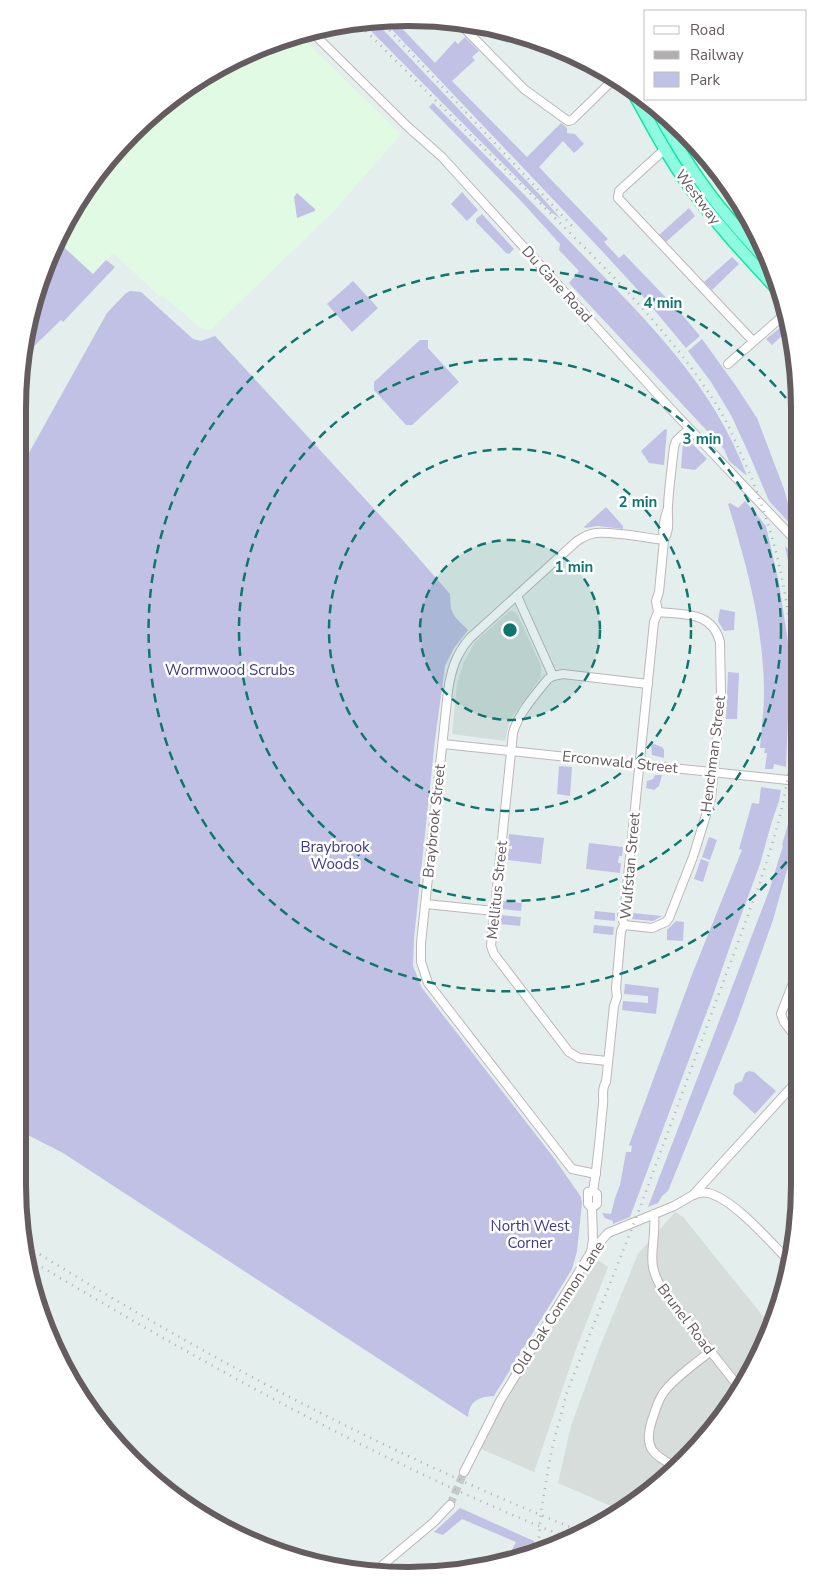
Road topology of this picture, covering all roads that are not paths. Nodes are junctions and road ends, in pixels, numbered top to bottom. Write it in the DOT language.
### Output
graph roads {
  1 [pos="469,32"];
  2 [pos="317,37"];
  3 [pos="610,83"];
  4 [pos="640,104"];
  5 [pos="666,126"];
  6 [pos="665,149"];
  7 [pos="755,247"];
  8 [pos="767,278"];
  9 [pos="780,318"];
  10 [pos="753,341"];
  11 [pos="728,364"];
  12 [pos="689,428"];
  13 [pos="791,536"];
  14 [pos="664,540"];
  15 [pos="517,596"];
  16 [pos="658,612"];
  17 [pos="553,676"];
  18 [pos="648,684"];
  19 [pos="443,744"];
  20 [pos="512,751"];
  21 [pos="639,764"];
  22 [pos="714,772"];
  23 [pos="791,780"];
  24 [pos="426,904"];
  25 [pos="494,911"];
  26 [pos="624,925"];
  27 [pos="791,988"];
  28 [pos="791,1031"];
  29 [pos="608,1061"];
  30 [pos="791,1088"];
  31 [pos="596,1174"];
  32 [pos="693,1194"];
  33 [pos="654,1214"];
  34 [pos="591,1252"];
  35 [pos="784,1253"];
  36 [pos="710,1351"];
  37 [pos="735,1383"];
  38 [pos="671,1463"];
  39 [pos="464,1472"];
  40 [pos="450,1504"];
  41 [pos="382,1566"];
  1 -- 3 [label="street"];
  2 -- 12 [label="street, Du Cane Road"];
  4 -- 6 [label="highway, Westway"];
  5 -- 7 [label="highway, Westway"];
  6 -- 8 [label="highway, Westway"];
  6 -- 10 [label="street"];
  9 -- 10 [label="street"];
  10 -- 11 [label="street"];
  12 -- 13 [label="street, Du Cane Road"];
  12 -- 14 [label="street, Wulfstan Street"];
  14 -- 15 [label="street, Braybrook Street"];
  14 -- 16 [label="street, Wulfstan Street"];
  15 -- 17 [label="street"];
  15 -- 19 [label="street, Braybrook Street"];
  16 -- 18 [label="street, Wulfstan Street"];
  16 -- 22 [label="street, Henchman Street"];
  17 -- 18 [label="street"];
  17 -- 20 [label="street, Mellitus Street"];
  18 -- 21 [label="street, Wulfstan Street"];
  19 -- 20 [label="street, Erconwald Street"];
  19 -- 24 [label="street, Braybrook Street"];
  20 -- 21 [label="street, Erconwald Street"];
  20 -- 25 [label="street, Mellitus Street"];
  21 -- 22 [label="street, Erconwald Street"];
  21 -- 26 [label="street, Wulfstan Street"];
  22 -- 23 [label="street, Erconwald Street"];
  22 -- 26 [label="street, Henchman Street"];
  24 -- 25 [label="street"];
  24 -- 31 [label="street, Braybrook Street"];
  25 -- 29 [label="street, Mellitus Street"];
  26 -- 29 [label="street, Wulfstan Street"];
  27 -- 28 [label="street"];
  29 -- 31 [label="street, Wulfstan Street"];
  30 -- 32 [label="street, Old Oak Common Lane"];
  31 -- 34 [label="street, Wulfstan Street"];
  32 -- 33 [label="street, Old Oak Common Lane"];
  32 -- 35 [label="street"];
  33 -- 34 [label="street, Old Oak Common Lane"];
  33 -- 36 [label="street, Brunel Road"];
  34 -- 39 [label="street, Old Oak Common Lane"];
  36 -- 37 [label="street, Brunel Road"];
  36 -- 38 [label="street"];
  40 -- 41 [label="street"];
}
